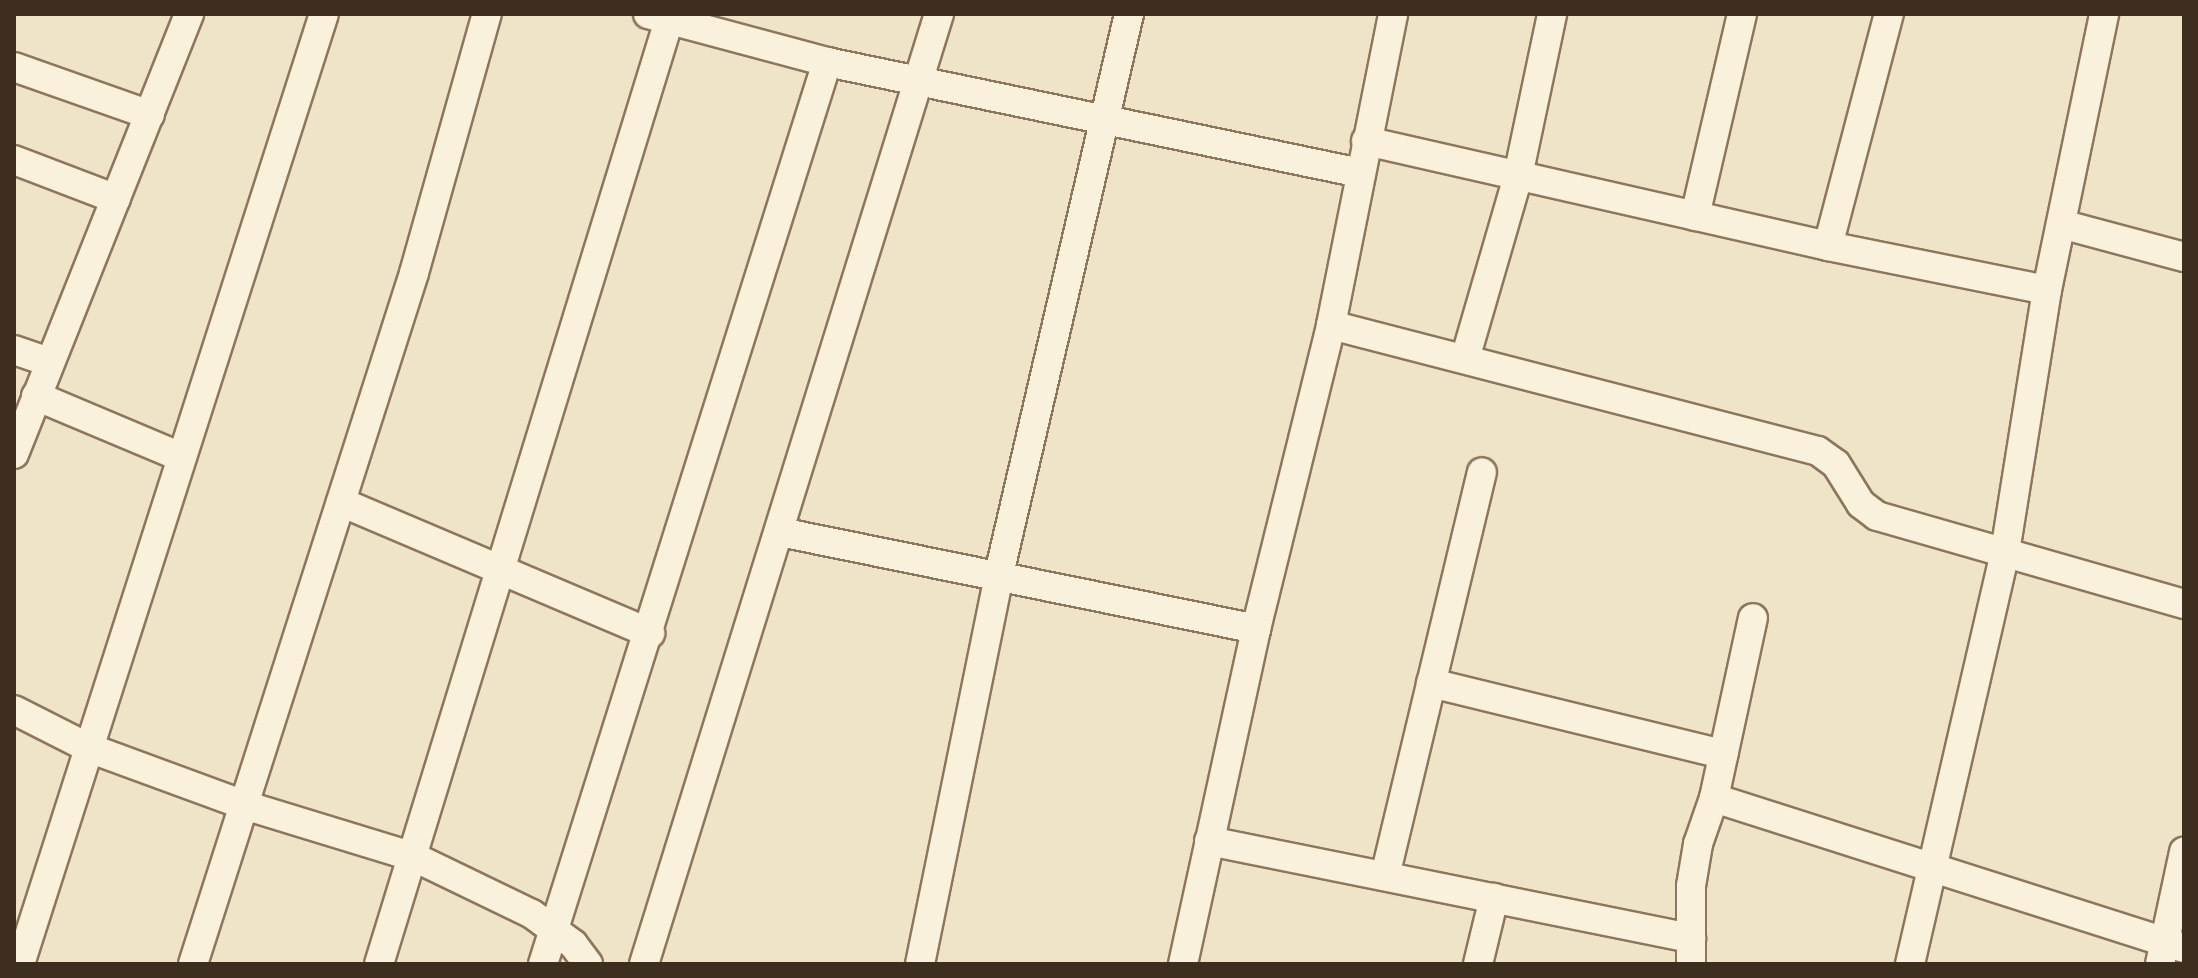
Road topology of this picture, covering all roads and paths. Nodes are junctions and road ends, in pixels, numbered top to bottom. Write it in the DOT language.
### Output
graph roads {
  1 [pos="189,14"];
  2 [pos="324,14"];
  3 [pos="487,14"];
  4 [pos="939,14"];
  5 [pos="1129,14"];
  6 [pos="1393,14"];
  7 [pos="1552,14"];
  8 [pos="1742,14"];
  9 [pos="1889,14"];
  10 [pos="2104,14"];
  11 [pos="658,17"];
  12 [pos="827,62"];
  13 [pos="14,67"];
  14 [pos="920,81"];
  15 [pos="150,115"];
  16 [pos="1105,122"];
  17 [pos="1366,141"];
  18 [pos="14,160"];
  19 [pos="1360,173"];
  20 [pos="1518,176"];
  21 [pos="116,199"];
  22 [pos="1695,216"];
  23 [pos="2061,224"];
  24 [pos="1828,246"];
  25 [pos="2184,257"];
  26 [pos="2047,290"];
  27 [pos="1331,325"];
  28 [pos="14,350"];
  29 [pos="1465,359"];
  30 [pos="49,362"];
  31 [pos="36,396"];
  32 [pos="14,454"];
  33 [pos="181,457"];
  34 [pos="1482,473"];
  35 [pos="341,502"];
  36 [pos="780,532"];
  37 [pos="2005,552"];
  38 [pos="500,568"];
  39 [pos="999,574"];
  40 [pos="2184,604"];
  41 [pos="1753,618"];
  42 [pos="1256,629"];
  43 [pos="650,633"];
  44 [pos="1431,683"];
  45 [pos="14,710"];
  46 [pos="89,748"];
  47 [pos="1723,754"];
  48 [pos="1714,798"];
  49 [pos="244,805"];
  50 [pos="1209,841"];
  51 [pos="2184,852"];
  52 [pos="414,857"];
  53 [pos="1931,868"];
  54 [pos="1385,876"];
  55 [pos="1494,898"];
  56 [pos="555,928"];
  57 [pos="1691,951"];
  58 [pos="2169,952"];
  59 [pos="20,964"];
  60 [pos="193,964"];
  61 [pos="379,964"];
  62 [pos="543,964"];
  63 [pos="588,964"];
  64 [pos="644,964"];
  65 [pos="920,964"];
  66 [pos="1183,964"];
  67 [pos="1478,964"];
  68 [pos="1910,964"];
  1 -- 15 [label="street"];
  2 -- 33 [label="street"];
  3 -- 35 [label="street"];
  4 -- 14 [label="street"];
  5 -- 16 [label="street"];
  6 -- 17 [label="street"];
  7 -- 20 [label="street"];
  8 -- 22 [label="street"];
  9 -- 24 [label="street"];
  10 -- 23 [label="street"];
  11 -- 12 [label="street"];
  11 -- 38 [label="street"];
  12 -- 14 [label="street"];
  12 -- 43 [label="street"];
  13 -- 15 [label="street"];
  14 -- 16 [label="street"];
  14 -- 36 [label="street"];
  15 -- 21 [label="street"];
  16 -- 19 [label="street"];
  16 -- 39 [label="street"];
  17 -- 19 [label="street"];
  17 -- 20 [label="street"];
  18 -- 21 [label="street"];
  19 -- 27 [label="street"];
  20 -- 22 [label="street"];
  20 -- 29 [label="street"];
  21 -- 30 [label="street"];
  22 -- 24 [label="street"];
  23 -- 25 [label="street"];
  23 -- 26 [label="street"];
  24 -- 26 [label="street"];
  26 -- 37 [label="street"];
  27 -- 29 [label="street"];
  27 -- 42 [label="street"];
  28 -- 30 [label="street"];
  29 -- 37 [label="street"];
  30 -- 31 [label="street"];
  31 -- 32 [label="street"];
  31 -- 33 [label="street"];
  33 -- 46 [label="street"];
  34 -- 44 [label="street"];
  35 -- 38 [label="street"];
  35 -- 49 [label="street"];
  36 -- 39 [label="street"];
  36 -- 64 [label="street"];
  37 -- 40 [label="street"];
  37 -- 53 [label="street"];
  38 -- 43 [label="street"];
  38 -- 52 [label="street"];
  39 -- 42 [label="street"];
  39 -- 65 [label="street"];
  41 -- 47 [label="street"];
  42 -- 50 [label="street"];
  43 -- 56 [label="street"];
  44 -- 47 [label="street"];
  44 -- 54 [label="street"];
  45 -- 46 [label="street"];
  46 -- 49 [label="street"];
  46 -- 59 [label="street"];
  47 -- 48 [label="street"];
  48 -- 53 [label="street"];
  48 -- 57 [label="street"];
  49 -- 52 [label="street"];
  49 -- 60 [label="street"];
  50 -- 54 [label="street"];
  50 -- 66 [label="street"];
  51 -- 58 [label="street"];
  52 -- 56 [label="street"];
  52 -- 61 [label="street"];
  53 -- 58 [label="street"];
  53 -- 68 [label="street"];
  54 -- 55 [label="street"];
  55 -- 57 [label="street"];
  55 -- 67 [label="street"];
  56 -- 62 [label="street"];
  56 -- 63 [label="street"];
}
